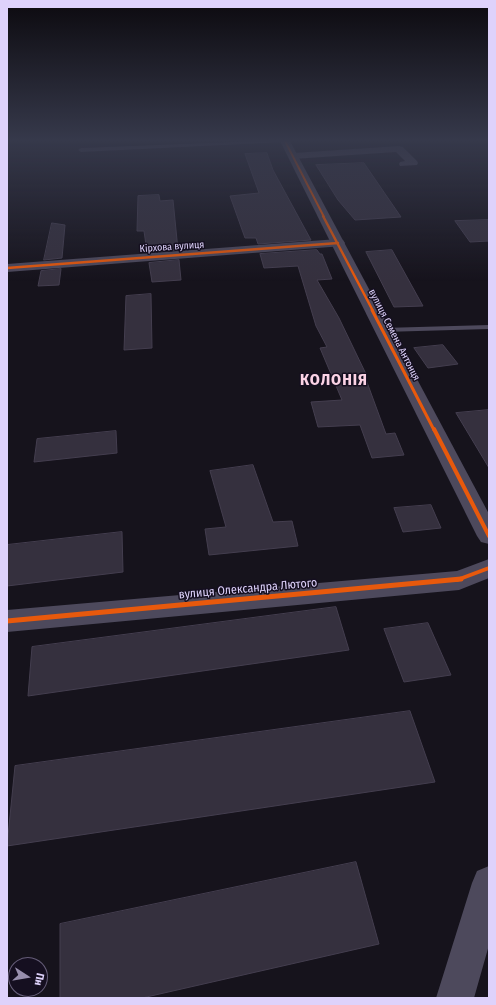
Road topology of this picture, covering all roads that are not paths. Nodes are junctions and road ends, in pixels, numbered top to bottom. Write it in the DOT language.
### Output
graph roads {
  1 [pos="310,188"];
  2 [pos="338,243"];
  3 [pos="7,268"];
  4 [pos="489,326"];
  5 [pos="383,330"];
  6 [pos="489,536"];
  7 [pos="489,568"];
  8 [pos="7,621"];
  9 [pos="489,883"];
  10 [pos="455,998"];
  1 -- 2 [label="street, вулиця Семена Антонця"];
  2 -- 3 [label="street, Кірхова вулиця"];
  2 -- 5 [label="street, вулиця Семена Антонця"];
  4 -- 5 [label="lane"];
  5 -- 6 [label="street, вулиця Семена Антонця"];
  7 -- 8 [label="street, вулиця Олександра Лютого"];
  9 -- 10 [label="street"];
}
